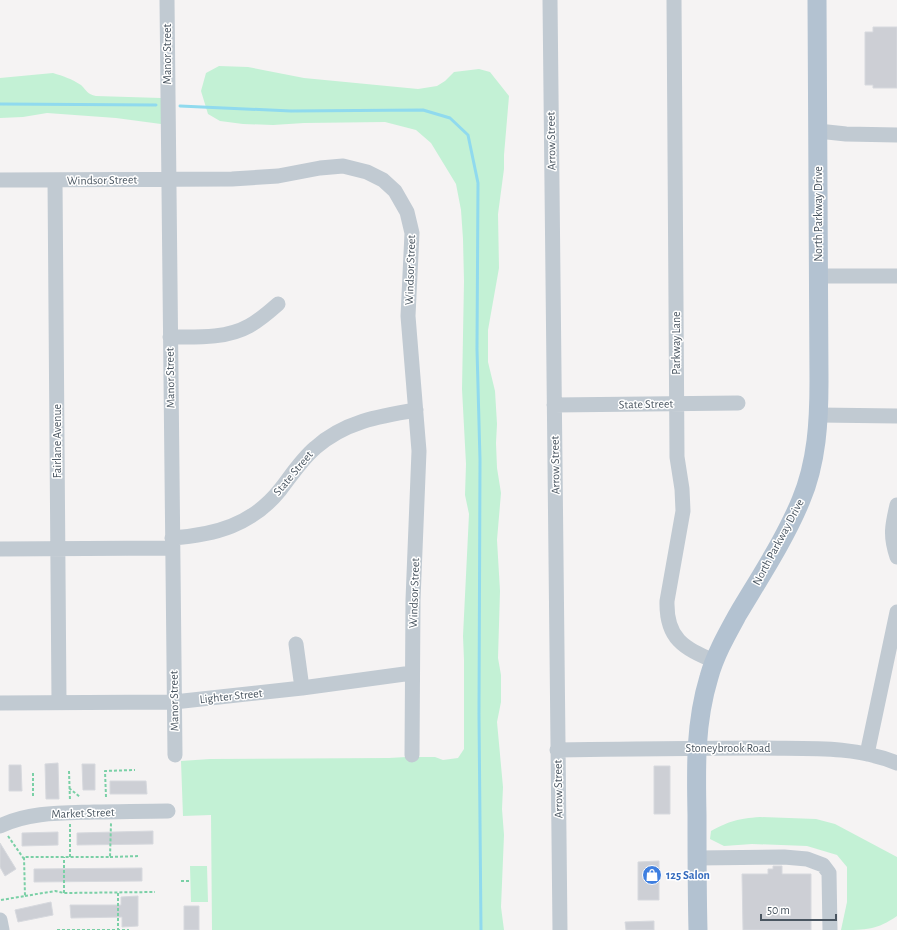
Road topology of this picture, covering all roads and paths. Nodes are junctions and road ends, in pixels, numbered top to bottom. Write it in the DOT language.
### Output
graph roads {
  1 [pos="167,0"];
  2 [pos="550,0"];
  3 [pos="674,0"];
  4 [pos="817,0"];
  5 [pos="818,131"];
  6 [pos="897,135"];
  7 [pos="168,179"];
  8 [pos="0,180"];
  9 [pos="55,180"];
  10 [pos="819,276"];
  11 [pos="897,276"];
  12 [pos="278,304"];
  13 [pos="170,337"];
  14 [pos="676,404"];
  15 [pos="738,404"];
  16 [pos="554,405"];
  17 [pos="416,410"];
  18 [pos="819,415"];
  19 [pos="897,416"];
  20 [pos="897,504"];
  21 [pos="172,543"];
  22 [pos="0,549"];
  23 [pos="58,549"];
  24 [pos="897,557"];
  25 [pos="897,612"];
  26 [pos="296,644"];
  27 [pos="714,661"];
  28 [pos="412,673"];
  29 [pos="302,688"];
  30 [pos="59,702"];
  31 [pos="174,702"];
  32 [pos="0,703"];
  33 [pos="696,748"];
  34 [pos="557,750"];
  35 [pos="867,754"];
  36 [pos="175,755"];
  37 [pos="412,755"];
  38 [pos="897,763"];
  39 [pos="135,770"];
  40 [pos="69,771"];
  41 [pos="33,774"];
  42 [pos="69,788"];
  43 [pos="80,797"];
  44 [pos="106,797"];
  45 [pos="33,798"];
  46 [pos="70,806"];
  47 [pos="168,811"];
  48 [pos="111,820"];
  49 [pos="70,821"];
  50 [pos="2,829"];
  51 [pos="140,856"];
  52 [pos="64,857"];
  53 [pos="70,857"];
  54 [pos="110,857"];
  55 [pos="697,858"];
  56 [pos="24,860"];
  57 [pos="181,881"];
  58 [pos="190,881"];
  59 [pos="155,892"];
  60 [pos="64,893"];
  61 [pos="118,893"];
  62 [pos="25,896"];
  63 [pos="1,900"];
  64 [pos="0,920"];
  65 [pos="2,930"];
  66 [pos="57,930"];
  67 [pos="118,930"];
  68 [pos="130,930"];
  69 [pos="560,930"];
  70 [pos="698,930"];
  71 [pos="830,930"];
  1 -- 7 [label="street, Manor Street"];
  2 -- 16 [label="street, Arrow Street"];
  3 -- 14 [label="street, Parkway Lane"];
  4 -- 5 [label="main road, North Parkway Drive"];
  5 -- 6 [label="street"];
  5 -- 10 [label="main road, North Parkway Drive"];
  7 -- 9 [label="street, Windsor Street"];
  7 -- 13 [label="street, Manor Street"];
  7 -- 17 [label="street, Windsor Street"];
  8 -- 9 [label="street, Windsor Street"];
  9 -- 23 [label="street, Fairlane Avenue"];
  10 -- 11 [label="street"];
  10 -- 18 [label="main road, North Parkway Drive"];
  12 -- 13 [label="street"];
  13 -- 21 [label="street, Manor Street"];
  14 -- 15 [label="street, State Street"];
  14 -- 16 [label="street, State Street"];
  14 -- 27 [label="street, Parkway Lane"];
  16 -- 34 [label="street, Arrow Street"];
  17 -- 21 [label="street, State Street"];
  17 -- 28 [label="street, Windsor Street"];
  18 -- 19 [label="street"];
  18 -- 27 [label="main road, North Parkway Drive"];
  20 -- 24 [label="street"];
  21 -- 23 [label="street, State Street"];
  21 -- 31 [label="street, Manor Street"];
  22 -- 23 [label="street, State Street"];
  23 -- 30 [label="street, Fairlane Avenue"];
  25 -- 35 [label="street"];
  26 -- 29 [label="street"];
  27 -- 33 [label="main road, North Parkway Drive"];
  28 -- 29 [label="street, Lighter Street"];
  28 -- 37 [label="street, Windsor Street"];
  29 -- 31 [label="street, Lighter Street"];
  30 -- 31 [label="street, Lighter Street"];
  30 -- 32 [label="street, Lighter Street"];
  31 -- 36 [label="street, Manor Street"];
  33 -- 34 [label="street, Stoneybrook Road"];
  33 -- 35 [label="street, Stoneybrook Road"];
  33 -- 55 [label="main road, North Parkway Drive"];
  34 -- 69 [label="street, Arrow Street"];
  35 -- 38 [label="street, Stoneybrook Road"];
  39 -- 44 [label="path"];
  40 -- 42 [label="path"];
  41 -- 45 [label="path"];
  42 -- 43 [label="path"];
  42 -- 46 [label="path"];
  47 -- 50 [label="street, Market Street"];
  48 -- 54 [label="path"];
  49 -- 53 [label="path"];
  50 -- 56 [label="path"];
  51 -- 54 [label="path"];
  52 -- 53 [label="path"];
  52 -- 56 [label="path"];
  52 -- 60 [label="path"];
  53 -- 54 [label="path"];
  55 -- 70 [label="main road, North Parkway Drive"];
  55 -- 71 [label="street"];
  56 -- 62 [label="path"];
  57 -- 58 [label="path"];
  59 -- 61 [label="path"];
  60 -- 61 [label="path"];
  60 -- 62 [label="path"];
  61 -- 67 [label="path"];
  62 -- 63 [label="path"];
  64 -- 65 [label="street"];
  66 -- 67 [label="path"];
  67 -- 68 [label="path"];
}
